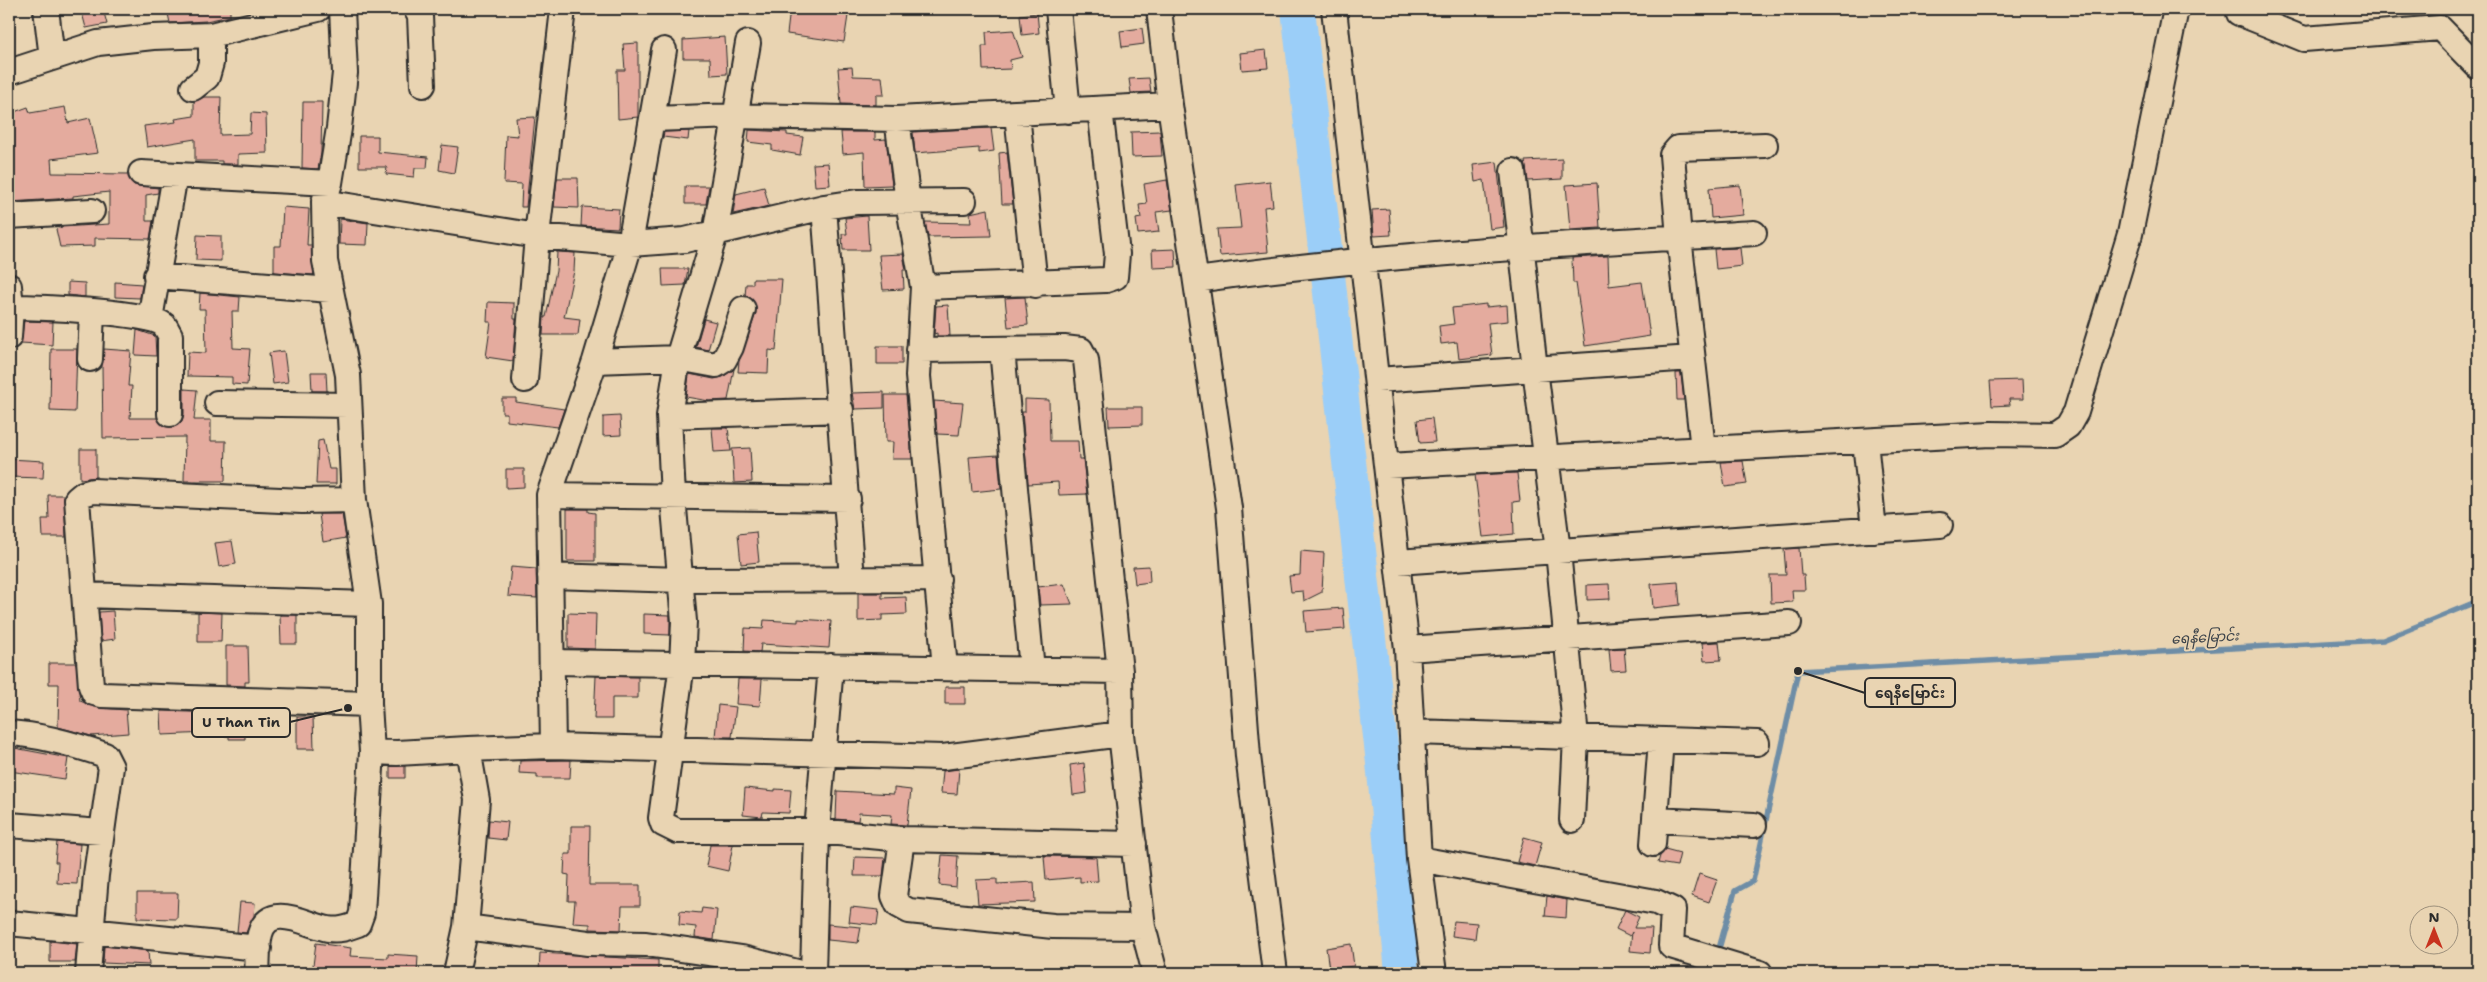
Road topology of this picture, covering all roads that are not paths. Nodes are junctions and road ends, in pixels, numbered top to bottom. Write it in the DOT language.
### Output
graph roads {
  1 [pos="46,9"];
  2 [pos="318,9"];
  3 [pos="342,9"];
  4 [pos="416,9"];
  5 [pos="563,9"];
  6 [pos="1058,9"];
  7 [pos="1159,9"];
  8 [pos="1334,9"];
  9 [pos="2176,9"];
  10 [pos="2239,9"];
  11 [pos="211,35"];
  12 [pos="748,43"];
  13 [pos="664,50"];
  14 [pos="52,58"];
  15 [pos="2478,68"];
  16 [pos="9,72"];
  17 [pos="423,85"];
  18 [pos="193,88"];
  19 [pos="1170,105"];
  20 [pos="1100,109"];
  21 [pos="1068,111"];
  22 [pos="1017,114"];
  23 [pos="736,116"];
  24 [pos="653,119"];
  25 [pos="897,119"];
  26 [pos="1766,145"];
  27 [pos="1514,171"];
  28 [pos="141,173"];
  29 [pos="175,175"];
  30 [pos="327,192"];
  31 [pos="964,201"];
  32 [pos="908,202"];
  33 [pos="824,206"];
  34 [pos="92,212"];
  35 [pos="9,216"];
  36 [pos="1754,233"];
  37 [pos="715,234"];
  38 [pos="538,236"];
  39 [pos="1679,237"];
  40 [pos="630,244"];
  41 [pos="1521,247"];
  42 [pos="1363,260"];
  43 [pos="156,276"];
  44 [pos="1196,280"];
  45 [pos="1035,285"];
  46 [pos="923,287"];
  47 [pos="330,290"];
  48 [pos="9,300"];
  49 [pos="743,309"];
  50 [pos="92,312"];
  51 [pos="150,319"];
  52 [pos="9,336"];
  53 [pos="1002,349"];
  54 [pos="919,350"];
  55 [pos="678,358"];
  56 [pos="1692,358"];
  57 [pos="90,359"];
  58 [pos="595,361"];
  59 [pos="1535,369"];
  60 [pos="524,380"];
  61 [pos="1377,380"];
  62 [pos="217,403"];
  63 [pos="349,405"];
  64 [pos="841,410"];
  65 [pos="170,414"];
  66 [pos="669,416"];
  67 [pos="1865,441"];
  68 [pos="1703,449"];
  69 [pos="1547,458"];
  70 [pos="1387,466"];
  71 [pos="549,495"];
  72 [pos="673,497"];
  73 [pos="848,499"];
  74 [pos="354,500"];
  75 [pos="1940,525"];
  76 [pos="1874,530"];
  77 [pos="1558,551"];
  78 [pos="1397,562"];
  79 [pos="550,576"];
  80 [pos="938,579"];
  81 [pos="682,580"];
  82 [pos="852,580"];
  83 [pos="84,595"];
  84 [pos="370,604"];
  85 [pos="1789,623"];
  86 [pos="1567,638"];
  87 [pos="1407,649"];
  88 [pos="552,662"];
  89 [pos="682,664"];
  90 [pos="832,666"];
  91 [pos="945,668"];
  92 [pos="1032,670"];
  93 [pos="1120,671"];
  94 [pos="369,704"];
  95 [pos="1413,732"];
  96 [pos="9,733"];
  97 [pos="1120,734"];
  98 [pos="1576,738"];
  99 [pos="1661,740"];
  100 [pos="1756,743"];
  101 [pos="553,746"];
  102 [pos="468,748"];
  103 [pos="669,749"];
  104 [pos="372,752"];
  105 [pos="823,754"];
  106 [pos="1572,820"];
  107 [pos="1655,820"];
  108 [pos="9,825"];
  109 [pos="1754,825"];
  110 [pos="817,831"];
  111 [pos="101,832"];
  112 [pos="902,839"];
  113 [pos="1134,844"];
  114 [pos="1653,844"];
  115 [pos="1419,859"];
  116 [pos="9,924"];
  117 [pos="466,928"];
  118 [pos="1143,928"];
  119 [pos="92,930"];
  120 [pos="259,948"];
  121 [pos="88,973"];
  122 [pos="257,973"];
  123 [pos="456,973"];
  124 [pos="802,973"];
  125 [pos="813,973"];
  126 [pos="1155,973"];
  127 [pos="1275,973"];
  128 [pos="1434,973"];
  129 [pos="1760,973"];
  1 -- 14 [label="street"];
  2 -- 11 [label="street"];
  3 -- 30 [label="street"];
  4 -- 17 [label="street"];
  5 -- 38 [label="street"];
  6 -- 21 [label="street"];
  7 -- 19 [label="street"];
  8 -- 42 [label="street"];
  9 -- 67 [label="street"];
  10 -- 15 [label="street"];
  11 -- 14 [label="street"];
  11 -- 18 [label="street"];
  12 -- 23 [label="street"];
  13 -- 24 [label="street"];
  14 -- 16 [label="street"];
  19 -- 20 [label="street"];
  19 -- 44 [label="street"];
  20 -- 21 [label="street"];
  20 -- 45 [label="street"];
  21 -- 22 [label="street"];
  22 -- 25 [label="street"];
  22 -- 45 [label="street"];
  23 -- 24 [label="street"];
  23 -- 25 [label="street"];
  23 -- 37 [label="street"];
  24 -- 40 [label="street"];
  25 -- 32 [label="street"];
  26 -- 39 [label="street"];
  27 -- 41 [label="street"];
  28 -- 29 [label="street"];
  29 -- 30 [label="street"];
  29 -- 43 [label="street"];
  30 -- 38 [label="street"];
  30 -- 47 [label="street"];
  31 -- 32 [label="street"];
  32 -- 33 [label="street"];
  32 -- 46 [label="street"];
  33 -- 37 [label="street"];
  33 -- 64 [label="street"];
  34 -- 35 [label="street"];
  36 -- 39 [label="street"];
  37 -- 40 [label="street"];
  37 -- 55 [label="street"];
  38 -- 40 [label="street"];
  38 -- 60 [label="street"];
  39 -- 41 [label="street"];
  39 -- 56 [label="street"];
  40 -- 58 [label="street"];
  41 -- 42 [label="street"];
  41 -- 59 [label="street"];
  42 -- 44 [label="street"];
  42 -- 61 [label="street"];
  43 -- 47 [label="street"];
  43 -- 51 [label="street"];
  44 -- 127 [label="street"];
  45 -- 46 [label="street"];
  46 -- 54 [label="street"];
  47 -- 63 [label="street"];
  48 -- 50 [label="street"];
  48 -- 52 [label="street"];
  49 -- 55 [label="street"];
  50 -- 51 [label="street"];
  50 -- 57 [label="street"];
  51 -- 65 [label="street"];
  53 -- 54 [label="street"];
  53 -- 92 [label="street"];
  53 -- 93 [label="street"];
  54 -- 80 [label="street"];
  55 -- 58 [label="street"];
  55 -- 66 [label="street"];
  56 -- 59 [label="street"];
  56 -- 68 [label="street"];
  58 -- 71 [label="street"];
  59 -- 61 [label="street"];
  59 -- 69 [label="street"];
  61 -- 70 [label="street"];
  62 -- 63 [label="street"];
  63 -- 74 [label="street"];
  64 -- 66 [label="street"];
  64 -- 73 [label="street"];
  66 -- 72 [label="street"];
  67 -- 68 [label="street"];
  67 -- 76 [label="street"];
  68 -- 69 [label="street"];
  69 -- 70 [label="street"];
  69 -- 77 [label="street"];
  70 -- 78 [label="street"];
  71 -- 72 [label="street"];
  71 -- 79 [label="street"];
  72 -- 73 [label="street"];
  72 -- 81 [label="street"];
  73 -- 82 [label="street"];
  74 -- 83 [label="street"];
  74 -- 84 [label="street"];
  75 -- 76 [label="street"];
  76 -- 77 [label="street"];
  77 -- 78 [label="street"];
  77 -- 86 [label="street"];
  78 -- 87 [label="street"];
  79 -- 81 [label="street"];
  79 -- 88 [label="street"];
  80 -- 82 [label="street"];
  80 -- 91 [label="street"];
  81 -- 82 [label="street"];
  81 -- 89 [label="street"];
  83 -- 84 [label="street"];
  83 -- 94 [label="street"];
  84 -- 94 [label="street"];
  85 -- 86 [label="street"];
  86 -- 87 [label="street"];
  86 -- 98 [label="street"];
  87 -- 95 [label="street"];
  88 -- 89 [label="street"];
  88 -- 101 [label="street"];
  89 -- 90 [label="street"];
  89 -- 103 [label="street"];
  90 -- 91 [label="street"];
  90 -- 105 [label="street"];
  91 -- 92 [label="street"];
  92 -- 93 [label="street"];
  93 -- 97 [label="street"];
  94 -- 104 [label="street"];
  95 -- 98 [label="street"];
  95 -- 115 [label="street"];
  96 -- 111 [label="street"];
  97 -- 105 [label="street"];
  97 -- 113 [label="street"];
  98 -- 99 [label="street"];
  98 -- 106 [label="street"];
  99 -- 100 [label="street"];
  99 -- 107 [label="street"];
  101 -- 102 [label="street"];
  101 -- 103 [label="street"];
  102 -- 104 [label="street"];
  102 -- 117 [label="street"];
  103 -- 105 [label="street"];
  103 -- 110 [label="street"];
  104 -- 120 [label="street"];
  105 -- 110 [label="street"];
  107 -- 109 [label="street"];
  107 -- 114 [label="street"];
  108 -- 111 [label="street"];
  110 -- 112 [label="street"];
  110 -- 125 [label="street"];
  111 -- 119 [label="street"];
  112 -- 113 [label="street"];
  112 -- 118 [label="street"];
  113 -- 118 [label="street"];
  115 -- 128 [label="street"];
  115 -- 129 [label="street"];
  116 -- 119 [label="street"];
  117 -- 123 [label="street"];
  117 -- 124 [label="street"];
  118 -- 126 [label="street"];
  119 -- 120 [label="street"];
  119 -- 121 [label="street"];
  120 -- 122 [label="street"];
}
